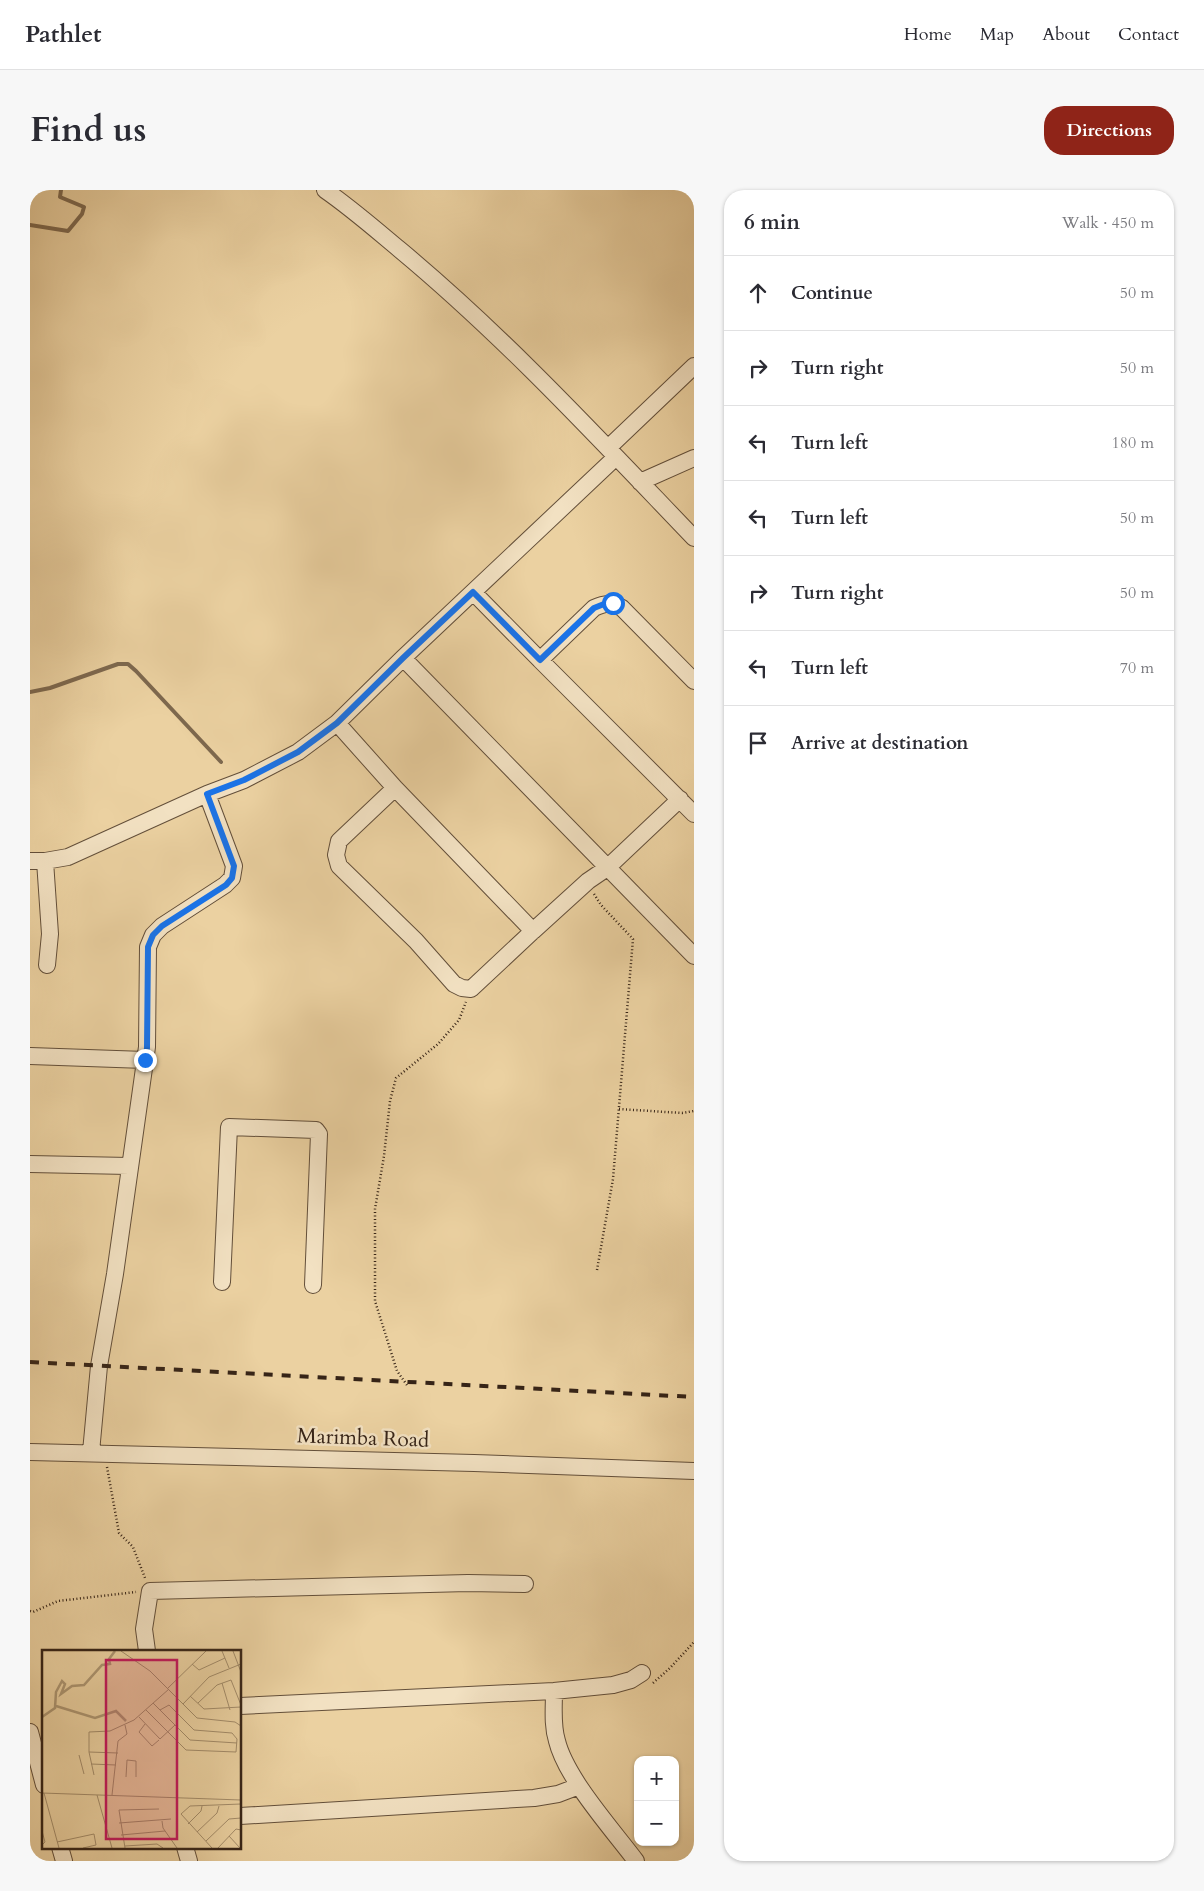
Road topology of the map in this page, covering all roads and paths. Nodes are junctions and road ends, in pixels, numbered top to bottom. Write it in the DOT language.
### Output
graph roads {
  1 [pos="325,190"];
  2 [pos="694,366"];
  3 [pos="612,453"];
  4 [pos="694,458"];
  5 [pos="640,482"];
  6 [pos="694,538"];
  7 [pos="473,592"];
  8 [pos="403,658"];
  9 [pos="540,660"];
  10 [pos="694,681"];
  11 [pos="337,723"];
  12 [pos="395,788"];
  13 [pos="207,794"];
  14 [pos="680,799"];
  15 [pos="694,814"];
  16 [pos="37,861"];
  17 [pos="607,868"];
  18 [pos="588,881"];
  19 [pos="533,931"];
  20 [pos="694,956"];
  21 [pos="47,965"];
  22 [pos="472,989"];
  23 [pos="30,1056"];
  24 [pos="145,1060"];
  25 [pos="619,1109"];
  26 [pos="694,1111"];
  27 [pos="30,1164"];
  28 [pos="129,1166"];
  29 [pos="597,1270"];
  30 [pos="222,1282"];
  31 [pos="313,1286"];
  32 [pos="407,1385"];
  33 [pos="30,1452"];
  34 [pos="97,1452"];
  35 [pos="694,1471"];
  36 [pos="525,1584"];
  37 [pos="150,1591"];
  38 [pos="30,1611"];
  39 [pos="694,1642"];
  40 [pos="147,1650"];
  41 [pos="646,1679"];
  42 [pos="554,1691"];
  43 [pos="241,1706"];
  44 [pos="30,1732"];
  45 [pos="42,1777"];
  46 [pos="579,1786"];
  47 [pos="241,1816"];
  48 [pos="60,1848"];
  49 [pos="185,1848"];
  50 [pos="64,1861"];
  51 [pos="188,1861"];
  52 [pos="636,1861"];
  1 -- 3 [label="street"];
  2 -- 3 [label="street"];
  3 -- 5 [label="street"];
  3 -- 7 [label="street"];
  4 -- 5 [label="street"];
  5 -- 6 [label="street"];
  7 -- 8 [label="street"];
  7 -- 9 [label="street"];
  8 -- 11 [label="street"];
  8 -- 17 [label="street"];
  9 -- 10 [label="street"];
  9 -- 14 [label="street"];
  11 -- 12 [label="street"];
  11 -- 13 [label="street"];
  12 -- 19 [label="street"];
  12 -- 22 [label="street"];
  13 -- 16 [label="street"];
  13 -- 24 [label="street"];
  14 -- 15 [label="street"];
  14 -- 17 [label="street"];
  16 -- 21 [label="street"];
  17 -- 18 [label="street"];
  17 -- 20 [label="street"];
  18 -- 19 [label="street"];
  18 -- 25 [label="path"];
  19 -- 22 [label="street"];
  22 -- 32 [label="path"];
  23 -- 24 [label="street"];
  24 -- 28 [label="street"];
  25 -- 26 [label="path"];
  25 -- 29 [label="path"];
  27 -- 28 [label="street"];
  28 -- 34 [label="street"];
  30 -- 31 [label="street"];
  33 -- 34 [label="street, Marimba Road"];
  34 -- 35 [label="street, Marimba Road"];
  34 -- 37 [label="path"];
  36 -- 37 [label="street"];
  37 -- 38 [label="path"];
  37 -- 40 [label="street"];
  39 -- 41 [label="path"];
  41 -- 42 [label="street"];
  42 -- 43 [label="street"];
  42 -- 46 [label="street"];
  44 -- 45 [label="street"];
  46 -- 47 [label="street"];
  46 -- 52 [label="street"];
  48 -- 50 [label="street"];
  49 -- 51 [label="street"];
}
